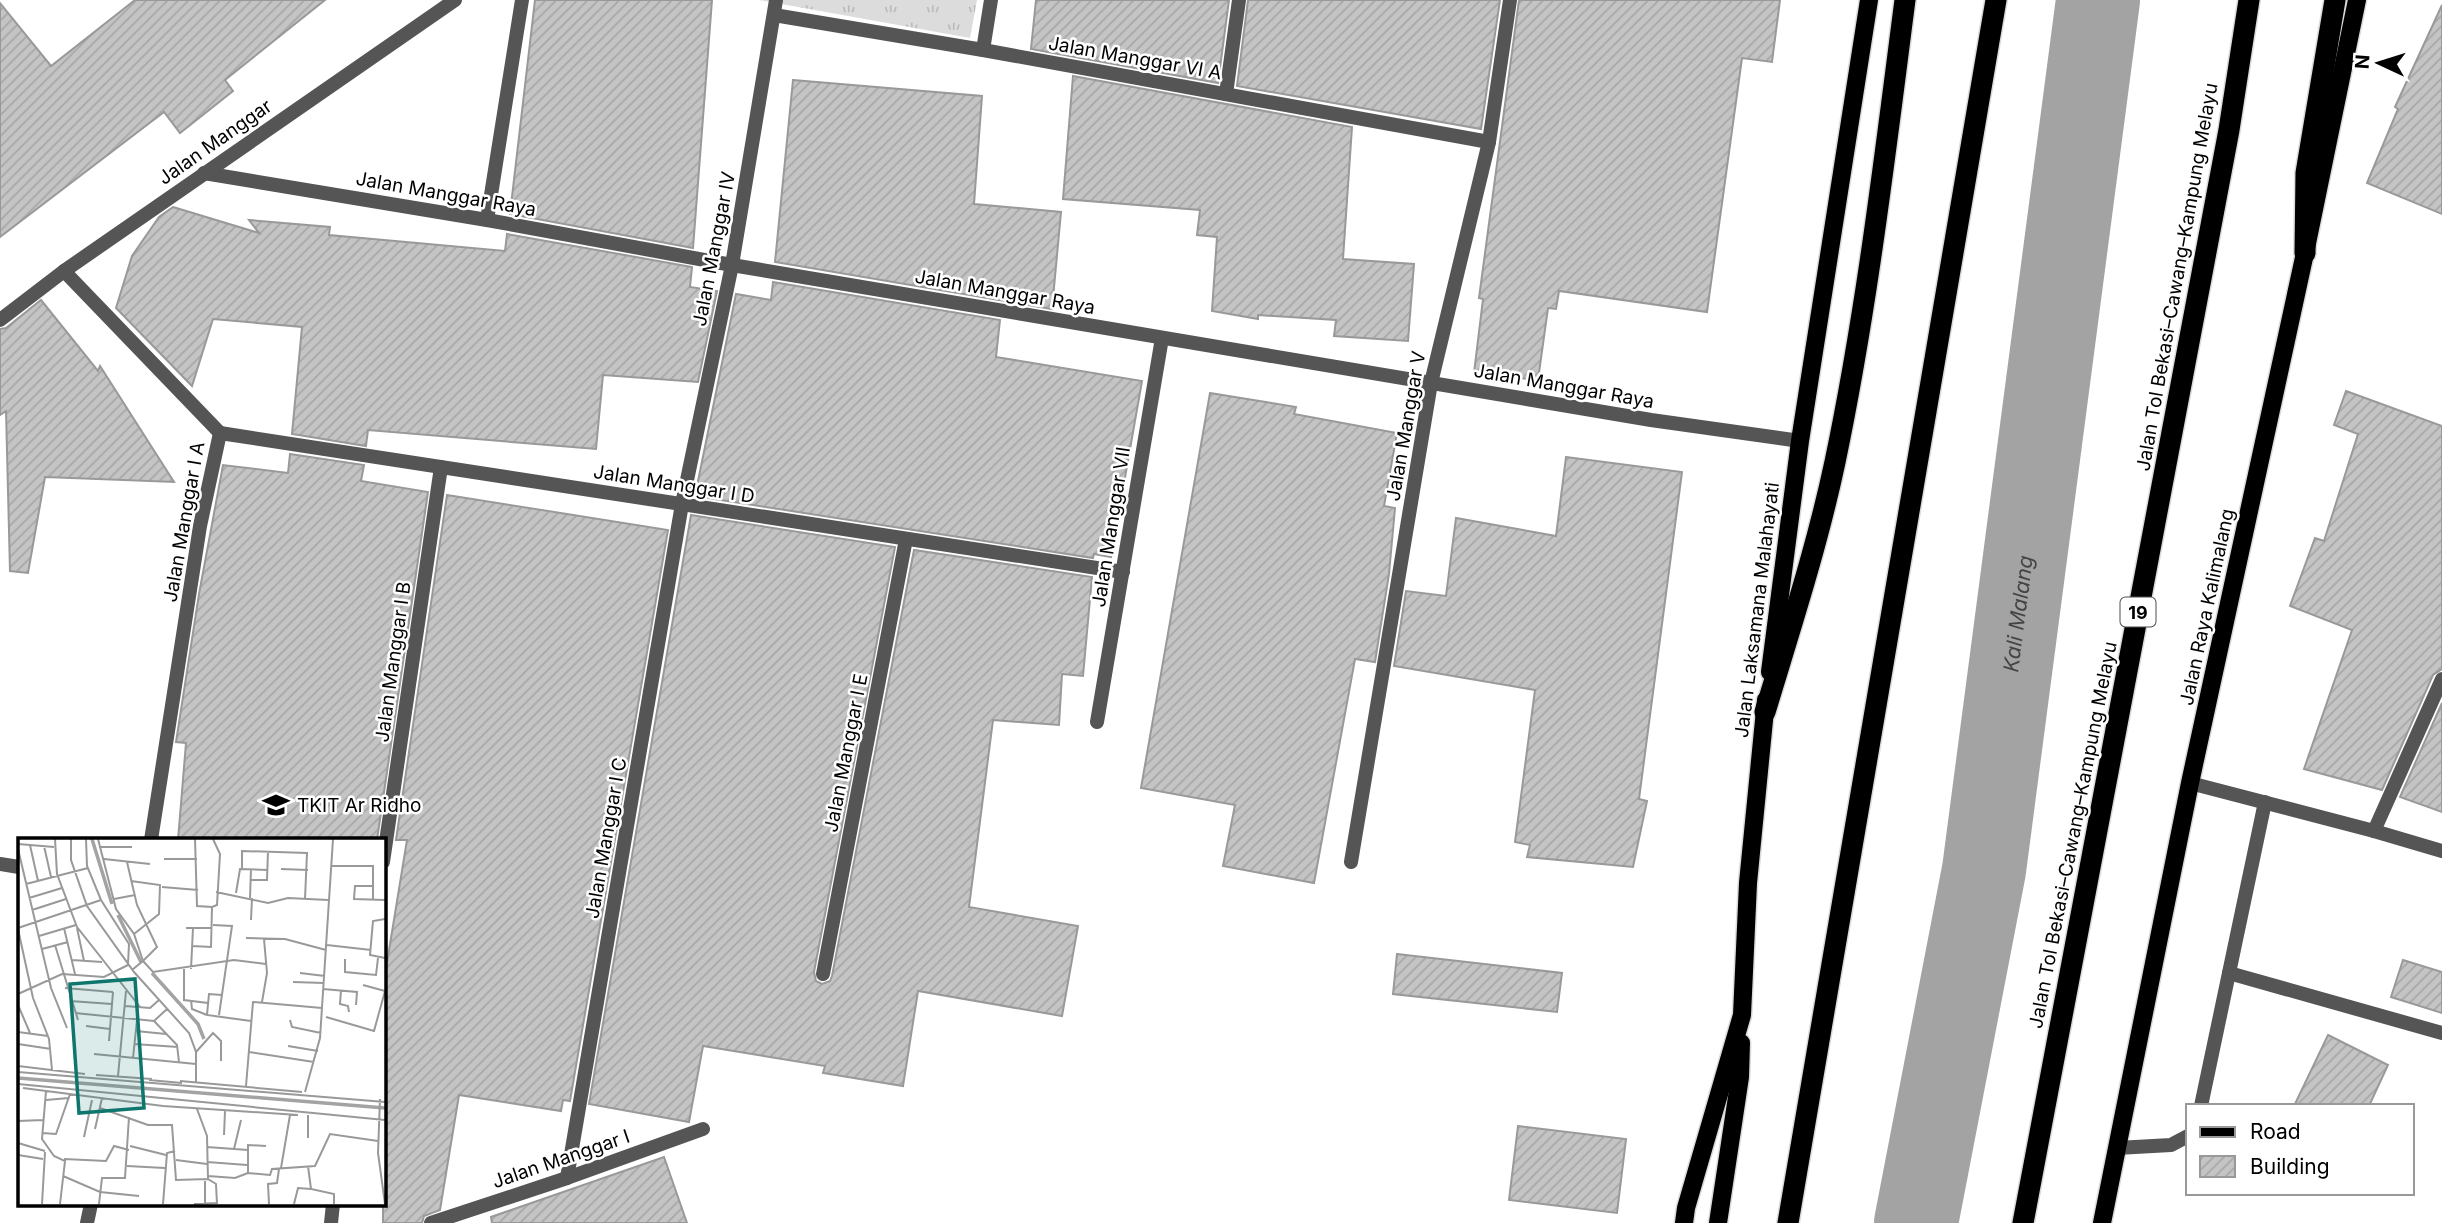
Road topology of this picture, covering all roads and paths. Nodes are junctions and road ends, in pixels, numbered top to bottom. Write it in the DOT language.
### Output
graph roads {
  1 [pos="455,0"];
  2 [pos="522,0"];
  3 [pos="776,0"];
  4 [pos="991,0"];
  5 [pos="1239,0"];
  6 [pos="1510,0"];
  7 [pos="1869,0"];
  8 [pos="1905,0"];
  9 [pos="1996,0"];
  10 [pos="2249,0"];
  11 [pos="2335,0"];
  12 [pos="2357,0"];
  13 [pos="774,15"];
  14 [pos="983,50"];
  15 [pos="1226,94"];
  16 [pos="1489,142"];
  17 [pos="204,173"];
  18 [pos="486,220"];
  19 [pos="2305,253"];
  20 [pos="732,265"];
  21 [pos="64,271"];
  22 [pos="0,320"];
  23 [pos="1162,338"];
  24 [pos="1431,383"];
  25 [pos="220,433"];
  26 [pos="1800,441"];
  27 [pos="441,467"];
  28 [pos="682,504"];
  29 [pos="906,539"];
  30 [pos="1123,572"];
  31 [pos="2442,679"];
  32 [pos="1765,712"];
  33 [pos="1097,722"];
  34 [pos="2190,783"];
  35 [pos="2265,802"];
  36 [pos="2374,831"];
  37 [pos="151,838"];
  38 [pos="385,848"];
  39 [pos="2442,850"];
  40 [pos="1351,862"];
  41 [pos="0,864"];
  42 [pos="18,867"];
  43 [pos="2229,973"];
  44 [pos="823,974"];
  45 [pos="1742,1015"];
  46 [pos="2442,1033"];
  47 [pos="2201,1104"];
  48 [pos="703,1129"];
  49 [pos="2186,1137"];
  50 [pos="2117,1148"];
  51 [pos="567,1178"];
  52 [pos="431,1223"];
  53 [pos="1684,1223"];
  54 [pos="1718,1223"];
  55 [pos="1788,1223"];
  56 [pos="2023,1223"];
  57 [pos="2102,1223"];
  1 -- 17 [label="street, Jalan Manggar"];
  2 -- 18 [label="street"];
  3 -- 13 [label="street, Jalan Manggar IV"];
  4 -- 14 [label="street"];
  5 -- 15 [label="street"];
  6 -- 16 [label="street, Jalan Manggar V"];
  7 -- 26 [label="main road, Jalan Laksamana Malahayati"];
  8 -- 32 [label="highway"];
  9 -- 55 [label="highway"];
  10 -- 56 [label="highway, Jalan Tol Bekasi–Cawang–Kampung Melayu / 19"];
  11 -- 19 [label="highway"];
  12 -- 19 [label="main road, Jalan Raya Kalimalang"];
  13 -- 14 [label="street, Jalan Manggar VI A"];
  13 -- 20 [label="street, Jalan Manggar IV"];
  14 -- 15 [label="street, Jalan Manggar VI A"];
  15 -- 16 [label="street, Jalan Manggar VI A"];
  16 -- 24 [label="street, Jalan Manggar V"];
  17 -- 18 [label="street, Jalan Manggar Raya"];
  17 -- 21 [label="street, Jalan Manggar"];
  18 -- 20 [label="street, Jalan Manggar Raya"];
  19 -- 34 [label="main road, Jalan Raya Kalimalang"];
  20 -- 23 [label="street, Jalan Manggar Raya"];
  20 -- 28 [label="street, Jalan Manggar IV"];
  21 -- 22 [label="street, Jalan Manggar"];
  21 -- 25 [label="street, Jalan Manggar I A"];
  23 -- 24 [label="street, Jalan Manggar Raya"];
  23 -- 30 [label="street, Jalan Manggar VII"];
  24 -- 26 [label="street, Jalan Manggar Raya"];
  24 -- 40 [label="street, Jalan Manggar V"];
  25 -- 27 [label="street, Jalan Manggar I D"];
  25 -- 37 [label="street, Jalan Manggar I A"];
  26 -- 32 [label="main road, Jalan Laksamana Malahayati"];
  27 -- 28 [label="street, Jalan Manggar I D"];
  27 -- 38 [label="street, Jalan Manggar I B"];
  28 -- 29 [label="street, Jalan Manggar I D"];
  28 -- 51 [label="street, Jalan Manggar I C"];
  29 -- 30 [label="street, Jalan Manggar I D"];
  29 -- 44 [label="street, Jalan Manggar I E"];
  30 -- 33 [label="street, Jalan Manggar VII"];
  31 -- 36 [label="street"];
  32 -- 45 [label="main road, Jalan Laksamana Malahayati"];
  34 -- 35 [label="street"];
  34 -- 50 [label="main road, Jalan Raya Kalimalang"];
  35 -- 36 [label="street"];
  35 -- 43 [label="street"];
  36 -- 39 [label="street"];
  41 -- 42 [label="street"];
  43 -- 46 [label="street"];
  43 -- 47 [label="street"];
  45 -- 53 [label="main road, Jalan Laksamana Malahayati"];
  45 -- 54 [label="main road"];
  48 -- 51 [label="street, Jalan Manggar I"];
  49 -- 50 [label="street"];
  50 -- 57 [label="main road, Jalan Raya Kalimalang"];
  51 -- 52 [label="street, Jalan Manggar I"];
}
